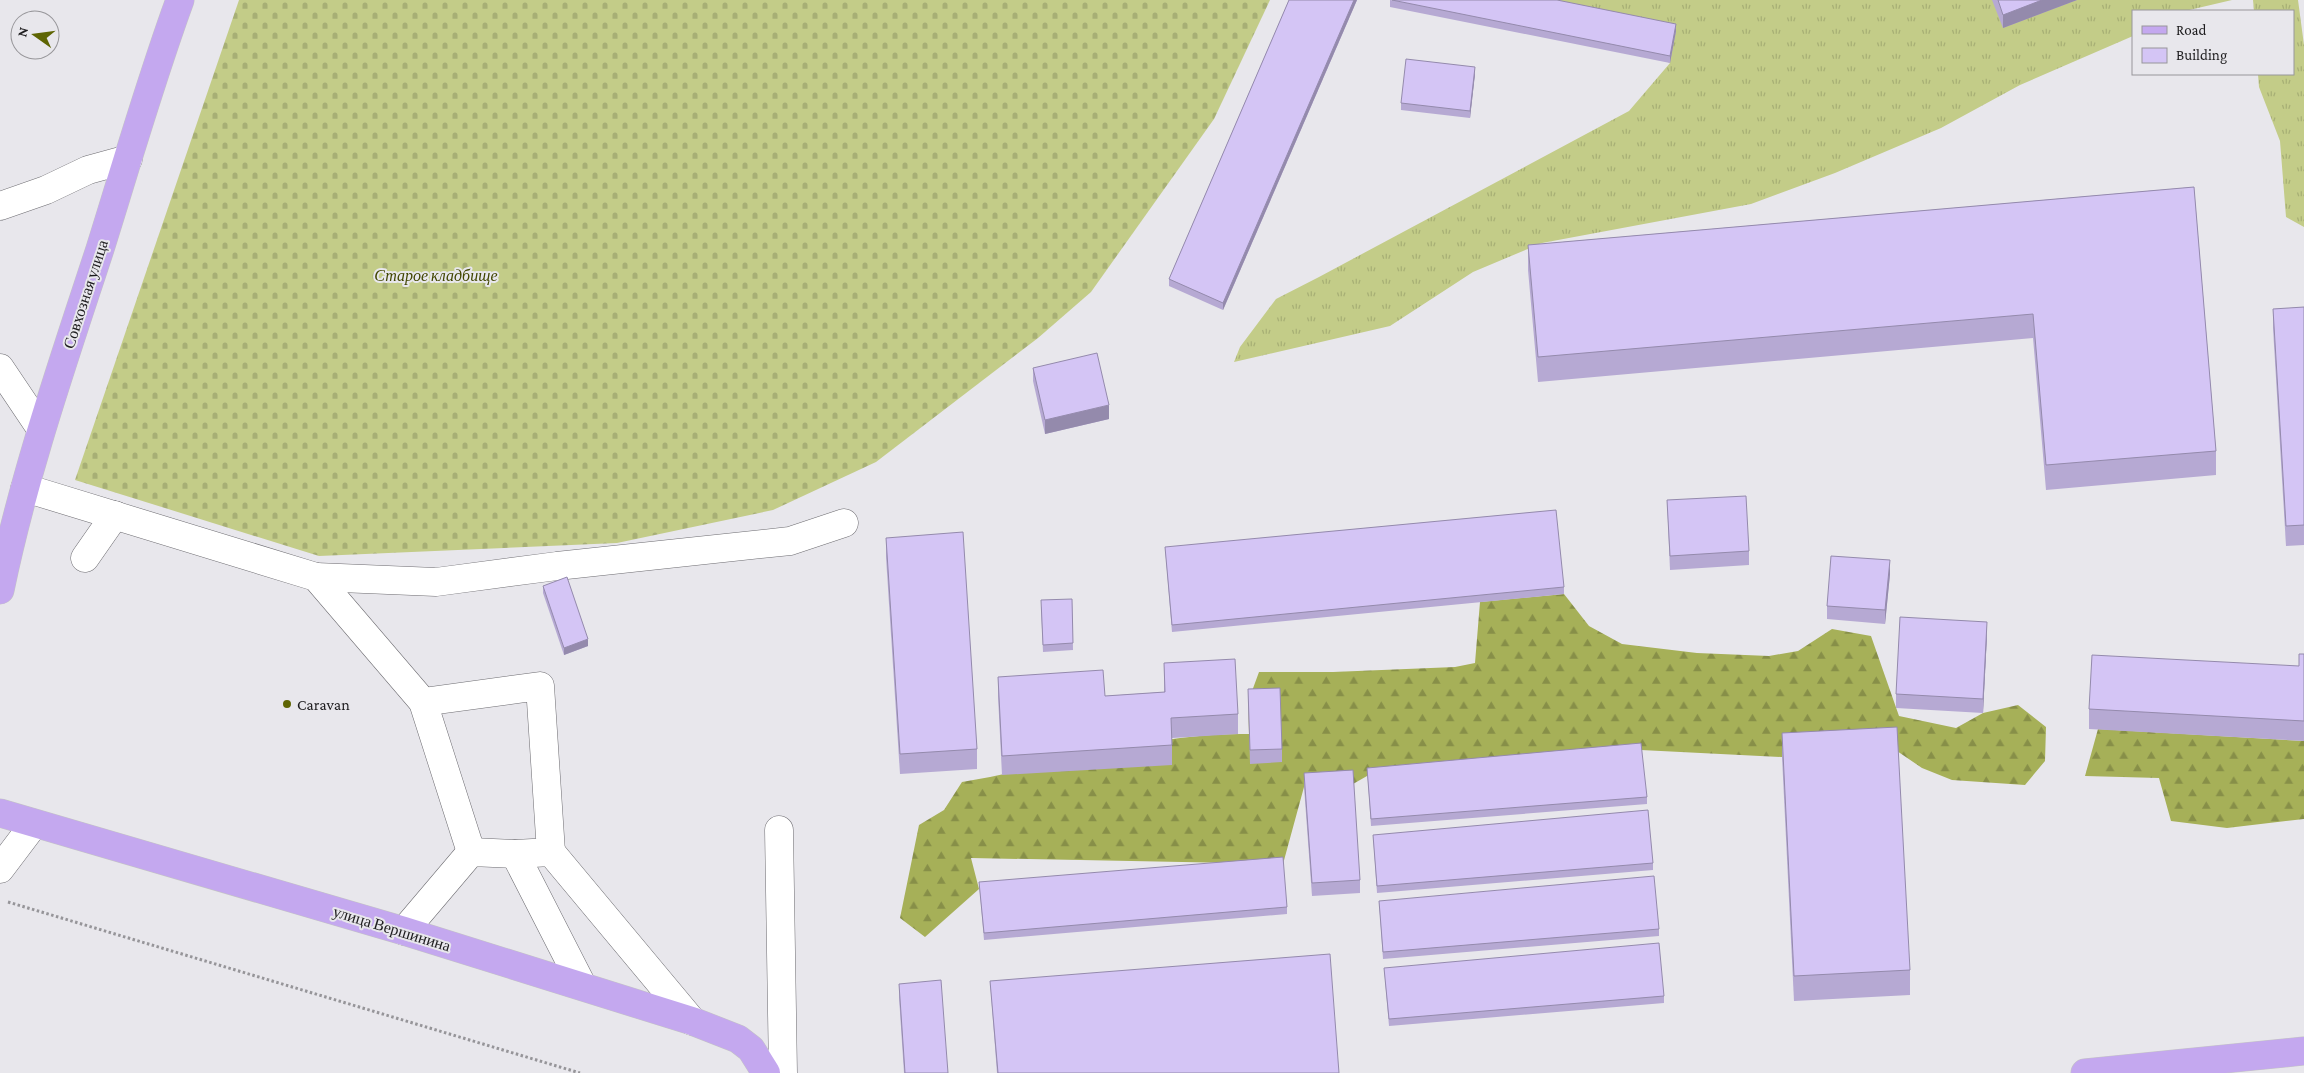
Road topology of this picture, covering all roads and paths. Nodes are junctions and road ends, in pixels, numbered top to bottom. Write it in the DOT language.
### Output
graph roads {
  1 [pos="180,0"];
  2 [pos="128,159"];
  3 [pos="0,206"];
  4 [pos="0,368"];
  5 [pos="41,429"];
  6 [pos="25,488"];
  7 [pos="115,515"];
  8 [pos="844,523"];
  9 [pos="85,558"];
  10 [pos="316,577"];
  11 [pos="0,590"];
  12 [pos="423,702"];
  13 [pos="0,813"];
  14 [pos="34,824"];
  15 [pos="779,830"];
  16 [pos="471,852"];
  17 [pos="551,852"];
  18 [pos="516,854"];
  19 [pos="0,869"];
  20 [pos="0,900"];
  21 [pos="404,931"];
  22 [pos="582,985"];
  23 [pos="692,1020"];
  24 [pos="2304,1051"];
  25 [pos="580,1073"];
  26 [pos="766,1073"];
  27 [pos="783,1073"];
  28 [pos="2085,1073"];
  1 -- 2 [label="main road, Совхозная улица"];
  2 -- 3 [label="lane"];
  2 -- 5 [label="main road, Совхозная улица"];
  4 -- 5 [label="lane"];
  5 -- 6 [label="main road, Совхозная улица"];
  6 -- 7 [label="lane"];
  6 -- 11 [label="main road, Совхозная улица"];
  7 -- 9 [label="lane"];
  7 -- 10 [label="lane"];
  8 -- 10 [label="lane"];
  10 -- 12 [label="lane"];
  12 -- 16 [label="lane"];
  12 -- 17 [label="lane"];
  13 -- 14 [label="main road, улица Вершинина"];
  14 -- 19 [label="lane"];
  14 -- 21 [label="main road, улица Вершинина"];
  15 -- 27 [label="lane"];
  16 -- 18 [label="lane"];
  16 -- 21 [label="lane"];
  17 -- 18 [label="lane"];
  17 -- 23 [label="lane"];
  18 -- 22 [label="lane"];
  20 -- 25 [label="path"];
  21 -- 22 [label="main road, улица Вершинина"];
  22 -- 23 [label="main road, улица Вершинина"];
  23 -- 26 [label="main road, улица Вершинина"];
  24 -- 28 [label="main road"];
}
